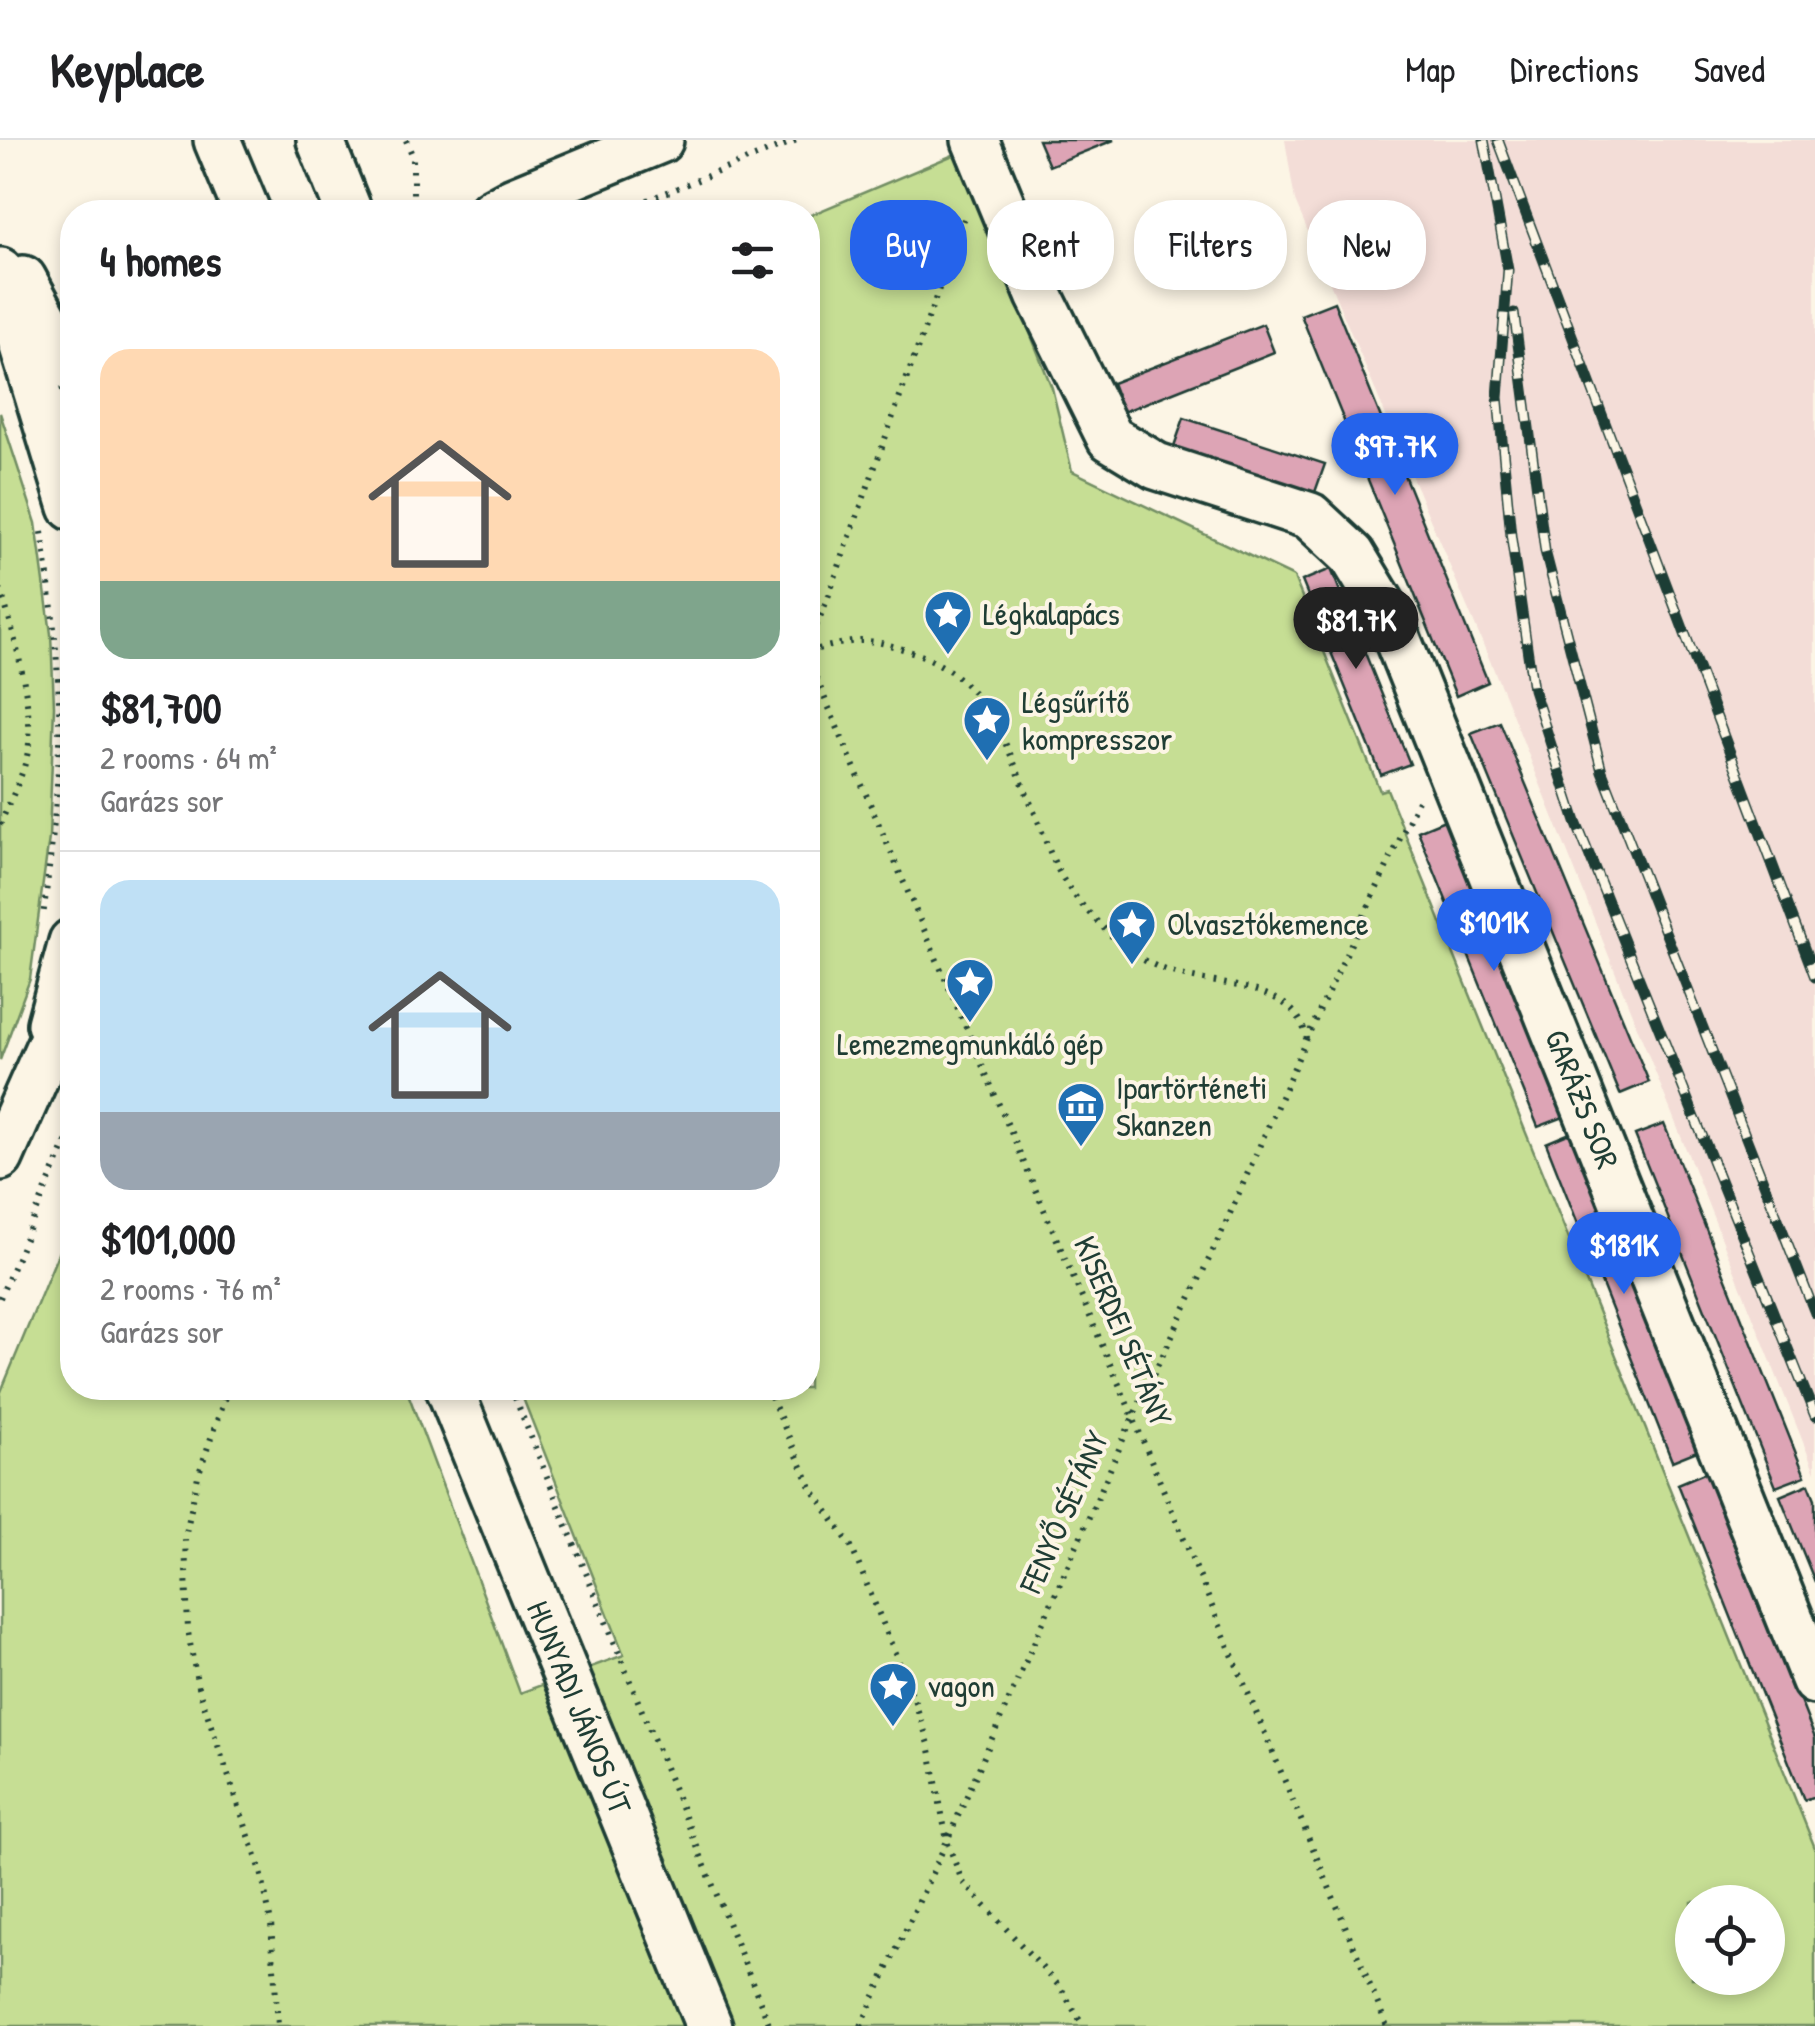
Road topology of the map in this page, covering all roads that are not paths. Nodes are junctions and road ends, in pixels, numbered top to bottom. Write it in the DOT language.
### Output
graph roads {
  1 [pos="217,140"];
  2 [pos="320,140"];
  3 [pos="660,140"];
  4 [pos="979,152"];
  5 [pos="242,200"];
  6 [pos="344,200"];
  7 [pos="514,200"];
  8 [pos="0,239"];
  9 [pos="0,271"];
  10 [pos="51,366"];
  11 [pos="60,401"];
  12 [pos="56,514"];
  13 [pos="57,934"];
  14 [pos="60,1021"];
  15 [pos="38,1070"];
  16 [pos="0,1157"];
  17 [pos="454,1400"];
  18 [pos="1815,1681"];
  19 [pos="709,2026"];
  1 -- 5 [label="street"];
  2 -- 6 [label="street"];
  3 -- 7 [label="street"];
  4 -- 18 [label="street, GARÁZS SOR"];
  8 -- 10 [label="street"];
  9 -- 10 [label="street"];
  10 -- 11 [label="street"];
  10 -- 12 [label="street"];
  13 -- 15 [label="street"];
  14 -- 15 [label="street"];
  15 -- 16 [label="street"];
  17 -- 19 [label="street, HUNYADI JÁNOS ÚT"];
}
